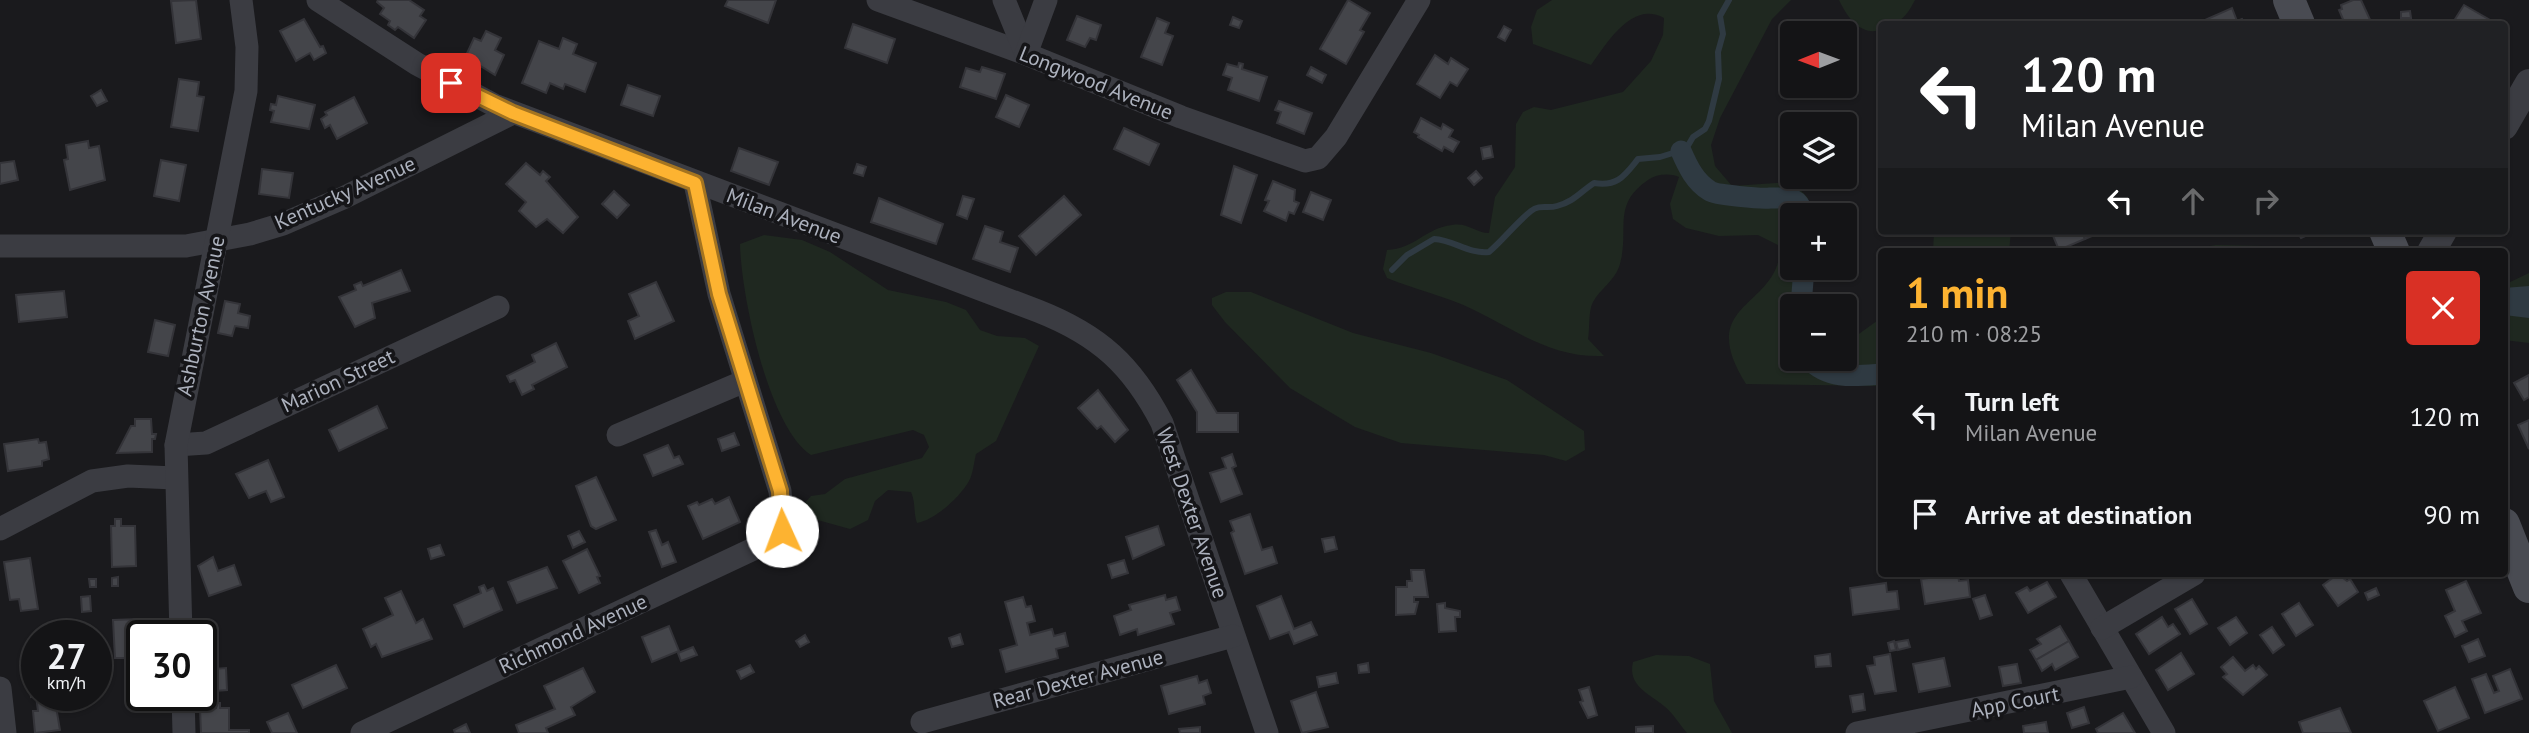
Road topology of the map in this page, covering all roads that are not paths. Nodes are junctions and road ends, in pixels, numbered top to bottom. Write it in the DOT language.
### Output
graph roads {
  1 [pos="241,0"];
  2 [pos="318,0"];
  3 [pos="878,0"];
  4 [pos="1004,0"];
  5 [pos="1046,0"];
  6 [pos="1418,0"];
  7 [pos="2290,0"];
  8 [pos="2299,21"];
  9 [pos="1026,54"];
  10 [pos="2529,83"];
  11 [pos="513,113"];
  12 [pos="2508,119"];
  13 [pos="695,183"];
  14 [pos="216,242"];
  15 [pos="0,246"];
  16 [pos="498,307"];
  17 [pos="1069,325"];
  18 [pos="745,381"];
  19 [pos="618,435"];
  20 [pos="176,445"];
  21 [pos="174,478"];
  22 [pos="0,529"];
  23 [pos="2508,534"];
  24 [pos="2073,577"];
  25 [pos="2189,577"];
  26 [pos="2529,587"];
  27 [pos="180,620"];
  28 [pos="2102,628"];
  29 [pos="1233,636"];
  30 [pos="2131,677"];
  31 [pos="0,688"];
  32 [pos="183,711"];
  33 [pos="922,722"];
  34 [pos="5,733"];
  35 [pos="184,733"];
  36 [pos="362,733"];
  37 [pos="1267,733"];
  38 [pos="1857,733"];
  39 [pos="2164,733"];
  1 -- 14 [label="street, Ashburton Avenue"];
  2 -- 11 [label="street, Milan Avenue"];
  3 -- 9 [label="street, Longwood Avenue"];
  4 -- 9 [label="street"];
  5 -- 9 [label="street"];
  6 -- 9 [label="street, Longwood Avenue"];
  7 -- 8 [label="main road"];
  10 -- 12 [label="street"];
  11 -- 13 [label="street, Milan Avenue"];
  11 -- 14 [label="street, Kentucky Avenue"];
  13 -- 17 [label="street, Milan Avenue"];
  13 -- 18 [label="street"];
  14 -- 15 [label="street, Kentucky Avenue"];
  14 -- 20 [label="street, Ashburton Avenue"];
  16 -- 20 [label="street, Marion Street"];
  17 -- 29 [label="street, West Dexter Avenue"];
  18 -- 19 [label="street"];
  18 -- 36 [label="street, Richmond Avenue"];
  20 -- 21 [label="street, Ashburton Avenue"];
  21 -- 22 [label="street"];
  21 -- 27 [label="street, Ashburton Avenue"];
  23 -- 26 [label="main road"];
  24 -- 28 [label="street"];
  25 -- 28 [label="street"];
  28 -- 30 [label="street"];
  29 -- 33 [label="street, Rear Dexter Avenue"];
  29 -- 37 [label="street, West Dexter Avenue"];
  30 -- 38 [label="street, App Court"];
  30 -- 39 [label="street"];
  31 -- 34 [label="street"];
  32 -- 35 [label="street"];
}
